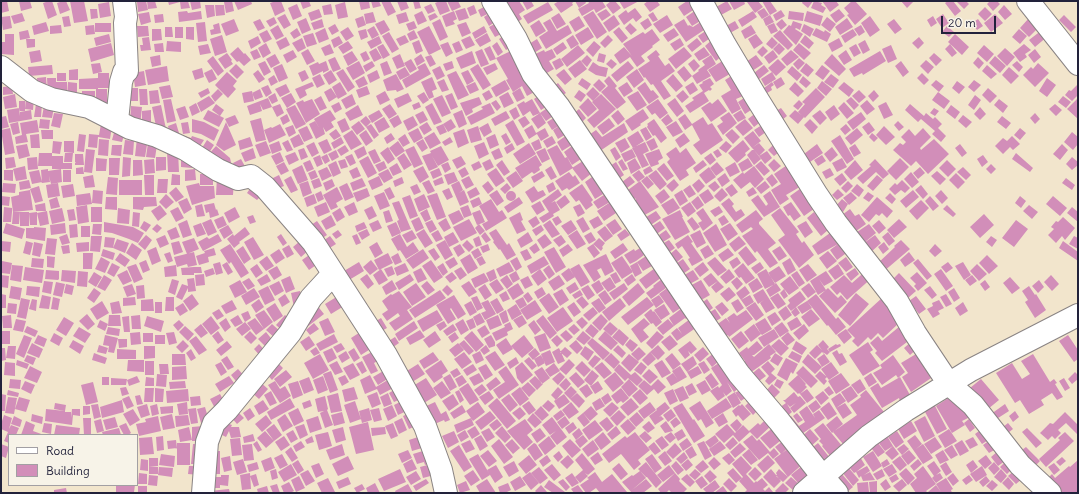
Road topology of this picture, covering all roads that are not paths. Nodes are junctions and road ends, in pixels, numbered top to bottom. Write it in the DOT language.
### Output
graph roads {
  1 [pos="124,1"];
  2 [pos="493,1"];
  3 [pos="701,1"];
  4 [pos="1028,1"];
  5 [pos="1078,64"];
  6 [pos="1,67"];
  7 [pos="117,121"];
  8 [pos="333,274"];
  9 [pos="1078,315"];
  10 [pos="949,384"];
  11 [pos="822,476"];
  12 [pos="203,493"];
  13 [pos="446,493"];
  14 [pos="804,493"];
  15 [pos="837,493"];
  16 [pos="1050,493"];
  1 -- 7 [label="street"];
  2 -- 11 [label="street"];
  3 -- 10 [label="street"];
  4 -- 5 [label="street"];
  6 -- 7 [label="street"];
  7 -- 8 [label="street"];
  8 -- 12 [label="street"];
  8 -- 13 [label="street"];
  9 -- 10 [label="street"];
  10 -- 11 [label="street"];
  10 -- 16 [label="street"];
  11 -- 14 [label="street"];
  11 -- 15 [label="street"];
}
